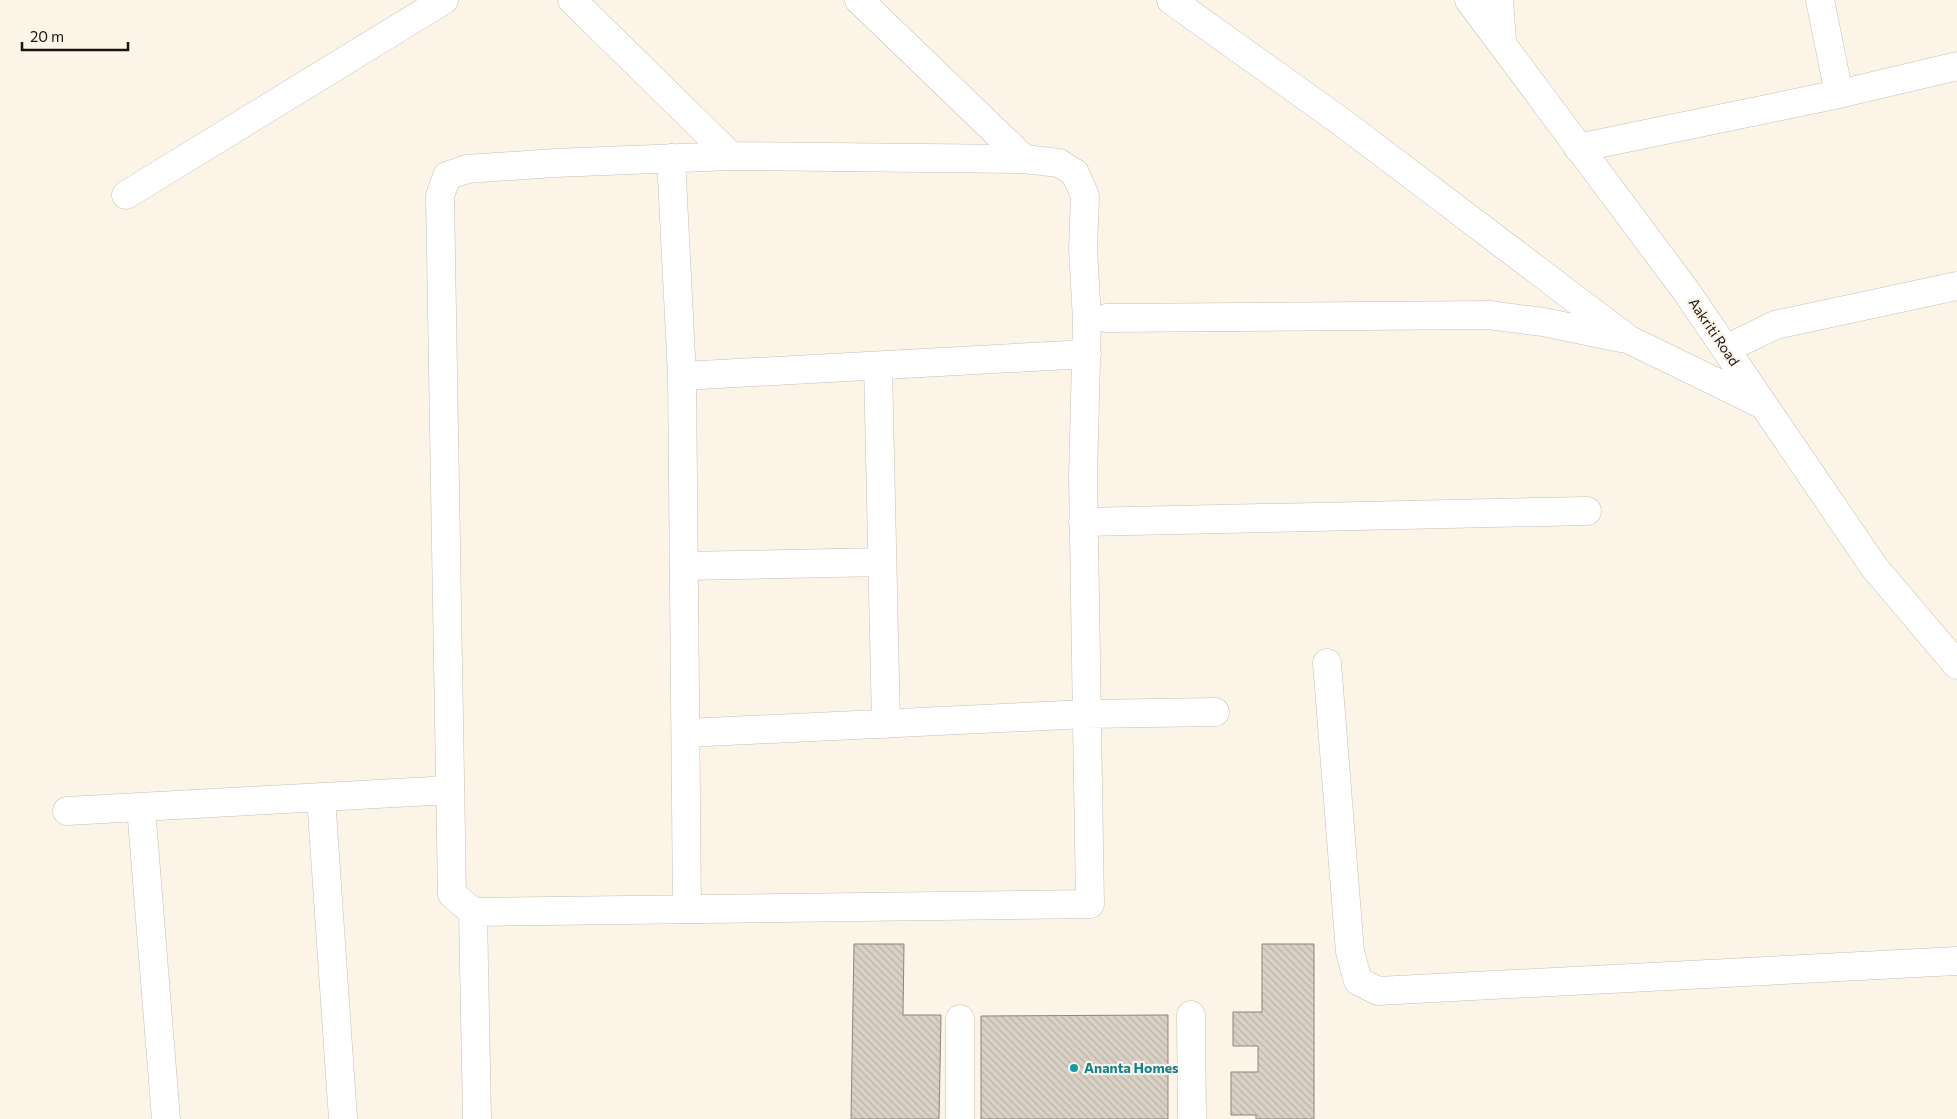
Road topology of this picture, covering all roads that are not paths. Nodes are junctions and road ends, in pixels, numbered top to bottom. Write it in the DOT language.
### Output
graph roads {
  1 [pos="444,0"];
  2 [pos="572,0"];
  3 [pos="859,0"];
  4 [pos="1171,0"];
  5 [pos="1469,0"];
  6 [pos="1499,0"];
  7 [pos="1820,0"];
  8 [pos="1502,42"];
  9 [pos="1957,66"];
  10 [pos="1839,94"];
  11 [pos="1578,148"];
  12 [pos="731,156"];
  13 [pos="671,158"];
  14 [pos="1024,159"];
  15 [pos="126,196"];
  16 [pos="1957,286"];
  17 [pos="1107,318"];
  18 [pos="1628,340"];
  19 [pos="1726,349"];
  20 [pos="1087,354"];
  21 [pos="878,366"];
  22 [pos="682,376"];
  23 [pos="1764,405"];
  24 [pos="1587,511"];
  25 [pos="1084,522"];
  26 [pos="882,562"];
  27 [pos="684,566"];
  28 [pos="1327,663"];
  29 [pos="1957,665"];
  30 [pos="1215,712"];
  31 [pos="1087,714"];
  32 [pos="886,724"];
  33 [pos="686,733"];
  34 [pos="450,790"];
  35 [pos="321,797"];
  36 [pos="141,807"];
  37 [pos="67,811"];
  38 [pos="687,909"];
  39 [pos="473,912"];
  40 [pos="1957,961"];
  41 [pos="1191,1015"];
  42 [pos="960,1019"];
  43 [pos="166,1119"];
  44 [pos="343,1119"];
  45 [pos="477,1119"];
  46 [pos="960,1119"];
  47 [pos="1192,1119"];
  1 -- 15 [label="street"];
  2 -- 12 [label="street"];
  3 -- 14 [label="street"];
  4 -- 18 [label="street"];
  5 -- 8 [label="street, Aakriti Road"];
  6 -- 8 [label="street"];
  7 -- 10 [label="street"];
  8 -- 11 [label="street, Aakriti Road"];
  9 -- 10 [label="street"];
  10 -- 11 [label="street"];
  11 -- 19 [label="street, Aakriti Road"];
  12 -- 13 [label="street"];
  12 -- 14 [label="street"];
  13 -- 22 [label="street"];
  13 -- 34 [label="street"];
  14 -- 20 [label="street"];
  16 -- 19 [label="street"];
  17 -- 18 [label="street"];
  18 -- 23 [label="street"];
  19 -- 23 [label="street, Aakriti Road"];
  20 -- 21 [label="street"];
  20 -- 25 [label="street"];
  21 -- 22 [label="street"];
  21 -- 26 [label="street"];
  22 -- 27 [label="street"];
  23 -- 29 [label="street, Aakriti Road"];
  24 -- 25 [label="street"];
  25 -- 31 [label="street"];
  26 -- 27 [label="street"];
  26 -- 32 [label="street"];
  27 -- 33 [label="street"];
  28 -- 40 [label="street"];
  30 -- 31 [label="street"];
  31 -- 32 [label="street"];
  31 -- 38 [label="street"];
  32 -- 33 [label="street"];
  33 -- 38 [label="street"];
  34 -- 35 [label="street"];
  34 -- 39 [label="street"];
  35 -- 36 [label="street"];
  35 -- 44 [label="street"];
  36 -- 37 [label="street"];
  36 -- 43 [label="street"];
  38 -- 39 [label="street"];
  39 -- 45 [label="street"];
  41 -- 47 [label="street"];
  42 -- 46 [label="street"];
}
